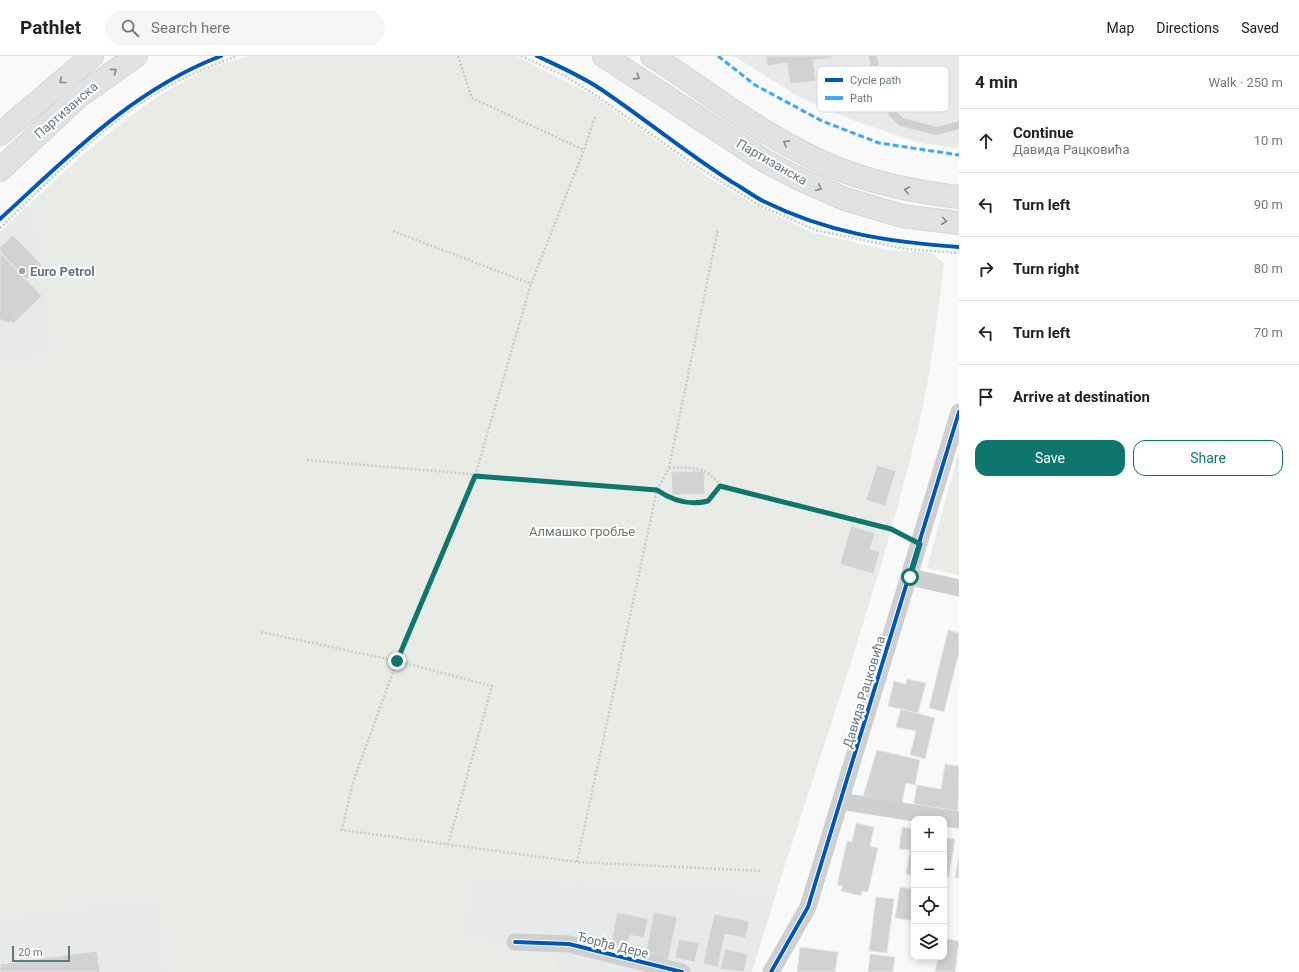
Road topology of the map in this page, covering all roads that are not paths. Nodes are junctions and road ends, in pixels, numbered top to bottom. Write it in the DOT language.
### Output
graph roads {
  1 [pos="92,56"];
  2 [pos="136,56"];
  3 [pos="604,56"];
  4 [pos="652,56"];
  5 [pos="873,56"];
  6 [pos="874,66"];
  7 [pos="892,112"];
  8 [pos="959,125"];
  9 [pos="0,134"];
  10 [pos="0,170"];
  11 [pos="959,197"];
  12 [pos="959,223"];
  13 [pos="0,315"];
  14 [pos="8,318"];
  15 [pos="959,412"];
  16 [pos="910,577"];
  17 [pos="959,588"];
  18 [pos="840,801"];
  19 [pos="959,820"];
  20 [pos="515,942"];
  21 [pos="682,972"];
  22 [pos="771,972"];
  1 -- 9 [label="main road, Партизанска, one-way"];
  10 -- 2 [label="main road, Партизанска, one-way"];
  3 -- 12 [label="main road, Партизанска, one-way"];
  11 -- 4 [label="main road, Партизанска, one-way"];
  5 -- 6 [label="lane"];
  7 -- 8 [label="lane"];
  13 -- 14 [label="lane"];
  15 -- 16 [label="street, Давида Рацковића"];
  16 -- 17 [label="street"];
  16 -- 18 [label="street, Давида Рацковића"];
  18 -- 19 [label="street"];
  18 -- 22 [label="street, Давида Рацковића"];
  20 -- 21 [label="street, Ђорђа Дере"];
}
